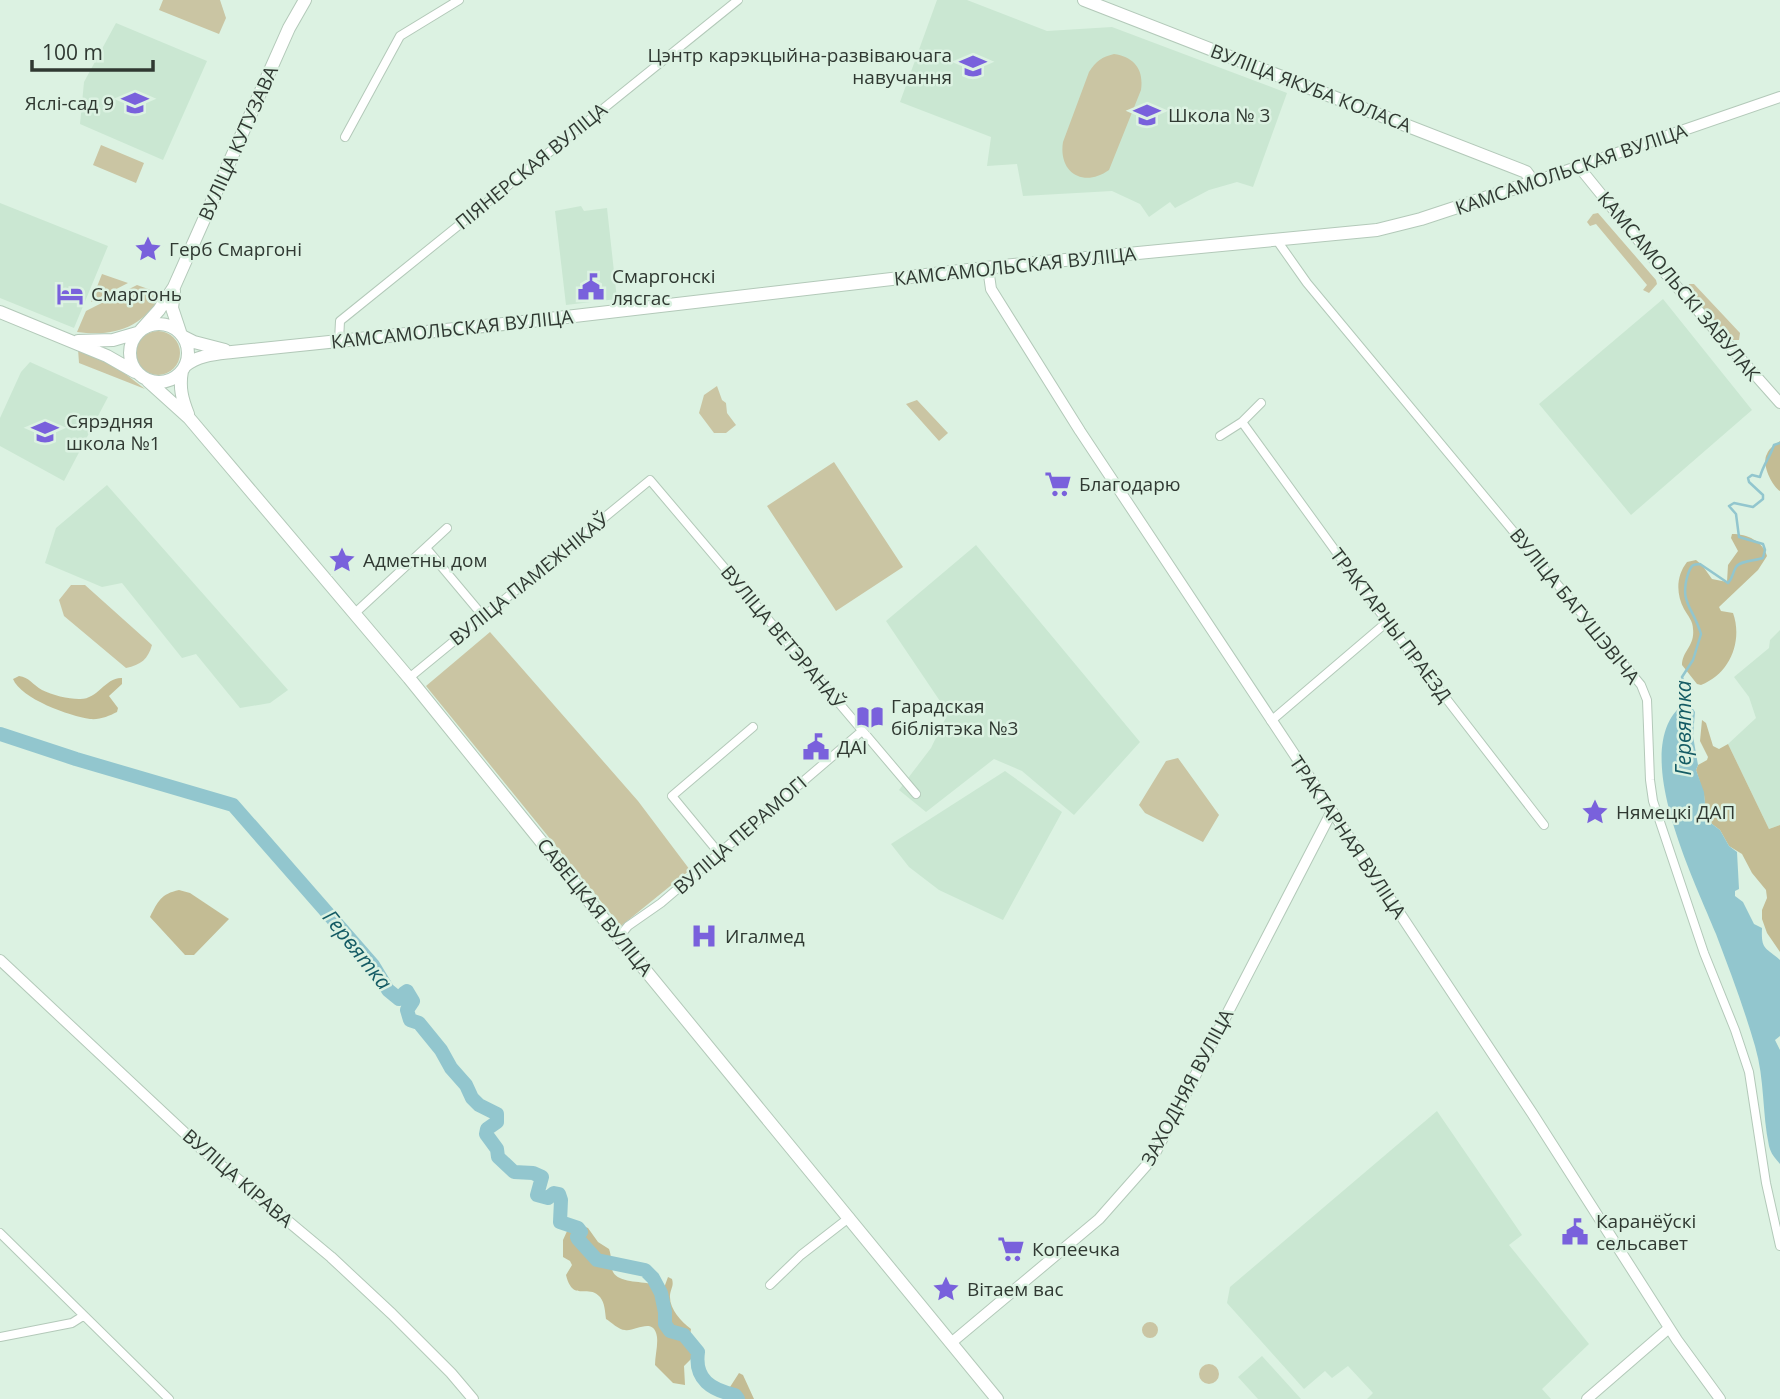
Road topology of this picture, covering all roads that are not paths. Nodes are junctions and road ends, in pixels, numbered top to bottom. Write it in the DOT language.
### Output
graph roads {
  1 [pos="304,0"];
  2 [pos="459,0"];
  3 [pos="737,0"];
  4 [pos="1084,0"];
  5 [pos="1780,97"];
  6 [pos="345,137"];
  7 [pos="1579,167"];
  8 [pos="1533,182"];
  9 [pos="1276,239"];
  10 [pos="988,268"];
  11 [pos="174,287"];
  12 [pos="0,312"];
  13 [pos="139,331"];
  14 [pos="182,335"];
  15 [pos="70,341"];
  16 [pos="339,341"];
  17 [pos="232,352"];
  18 [pos="184,369"];
  19 [pos="143,378"];
  20 [pos="1261,403"];
  21 [pos="1780,403"];
  22 [pos="189,418"];
  23 [pos="1242,422"];
  24 [pos="1220,436"];
  25 [pos="650,480"];
  26 [pos="447,528"];
  27 [pos="426,548"];
  28 [pos="354,614"];
  29 [pos="483,616"];
  30 [pos="1387,622"];
  31 [pos="409,678"];
  32 [pos="1271,721"];
  33 [pos="753,727"];
  34 [pos="862,731"];
  35 [pos="916,794"];
  36 [pos="1331,813"];
  37 [pos="1544,825"];
  38 [pos="719,853"];
  39 [pos="619,937"];
  40 [pos="0,960"];
  41 [pos="850,1217"];
  42 [pos="0,1233"];
  43 [pos="1780,1246"];
  44 [pos="770,1285"];
  45 [pos="83,1316"];
  46 [pos="1670,1328"];
  47 [pos="0,1337"];
  48 [pos="951,1343"];
  49 [pos="169,1399"];
  50 [pos="473,1399"];
  51 [pos="998,1399"];
  52 [pos="1587,1399"];
  53 [pos="1720,1399"];
  1 -- 11 [label="main road, ВУЛІЦА КУТУЗАВА"];
  2 -- 6 [label="street"];
  3 -- 16 [label="street, ПІЯНЕРСКАЯ ВУЛІЦА"];
  4 -- 8 [label="main road, ВУЛІЦА ЯКУБА КОЛАСА"];
  5 -- 7 [label="street, КАМСАМОЛЬСКАЯ ВУЛІЦА"];
  7 -- 8 [label="street, КАМСАМОЛЬСКАЯ ВУЛІЦА"];
  7 -- 21 [label="street, КАМСАМОЛЬСКІ ЗАВУЛАК"];
  8 -- 9 [label="main road, КАМСАМОЛЬСКАЯ ВУЛІЦА"];
  9 -- 10 [label="main road, КАМСАМОЛЬСКАЯ ВУЛІЦА"];
  9 -- 43 [label="street, ВУЛІЦА БАГУШЭВІЧА"];
  10 -- 16 [label="main road, КАМСАМОЛЬСКАЯ ВУЛІЦА"];
  10 -- 32 [label="street, ТРАКТАРНАЯ ВУЛІЦА"];
  11 -- 13 [label="main road, ВУЛІЦА КУТУЗАВА"];
  11 -- 14 [label="main road, ВУЛІЦА КУТУЗАВА"];
  12 -- 15 [label="main road, САВЕЦКАЯ ВУЛІЦА"];
  13 -- 14 [label="main road"];
  13 -- 15 [label="main road, САВЕЦКАЯ ВУЛІЦА"];
  13 -- 19 [label="main road"];
  14 -- 17 [label="main road, КАМСАМОЛЬСКАЯ ВУЛІЦА"];
  14 -- 18 [label="main road"];
  15 -- 19 [label="main road, САВЕЦКАЯ ВУЛІЦА"];
  16 -- 17 [label="main road, КАМСАМОЛЬСКАЯ ВУЛІЦА"];
  17 -- 18 [label="main road, КАМСАМОЛЬСКАЯ ВУЛІЦА"];
  18 -- 19 [label="main road"];
  18 -- 22 [label="main road, САВЕЦКАЯ ВУЛІЦА"];
  19 -- 22 [label="main road, САВЕЦКАЯ ВУЛІЦА"];
  20 -- 23 [label="street"];
  22 -- 28 [label="main road, САВЕЦКАЯ ВУЛІЦА"];
  23 -- 24 [label="street"];
  23 -- 30 [label="street, ТРАКТАРНЫ ПРАЕЗД"];
  25 -- 29 [label="street, ВУЛІЦА ПАМЕЖНІКАЎ"];
  25 -- 34 [label="street, ВУЛІЦА ВЕТЭРАНАЎ"];
  26 -- 27 [label="street"];
  27 -- 28 [label="street"];
  27 -- 29 [label="street"];
  28 -- 31 [label="main road, САВЕЦКАЯ ВУЛІЦА"];
  29 -- 31 [label="street, ВУЛІЦА ПАМЕЖНІКАЎ"];
  30 -- 32 [label="street"];
  30 -- 37 [label="street, ТРАКТАРНЫ ПРАЕЗД"];
  31 -- 39 [label="main road, САВЕЦКАЯ ВУЛІЦА"];
  32 -- 36 [label="street, ТРАКТАРНАЯ ВУЛІЦА"];
  33 -- 38 [label="street"];
  34 -- 35 [label="street, ВУЛІЦА ВЕТЭРАНАЎ"];
  34 -- 38 [label="street, ВУЛІЦА ПЕРАМОГІ"];
  36 -- 46 [label="street, ТРАКТАРНАЯ ВУЛІЦА"];
  36 -- 48 [label="street, ЗАХОДНЯЯ ВУЛІЦА"];
  38 -- 39 [label="street, ВУЛІЦА ПЕРАМОГІ"];
  39 -- 41 [label="main road, САВЕЦКАЯ ВУЛІЦА"];
  40 -- 50 [label="street, ВУЛІЦА КІРАВА"];
  41 -- 44 [label="street"];
  41 -- 48 [label="main road, САВЕЦКАЯ ВУЛІЦА"];
  42 -- 45 [label="street"];
  45 -- 47 [label="street"];
  45 -- 49 [label="street"];
  46 -- 52 [label="street"];
  46 -- 53 [label="street, ТРАКТАРНАЯ ВУЛІЦА"];
  48 -- 51 [label="main road, САВЕЦКАЯ ВУЛІЦА"];
}
